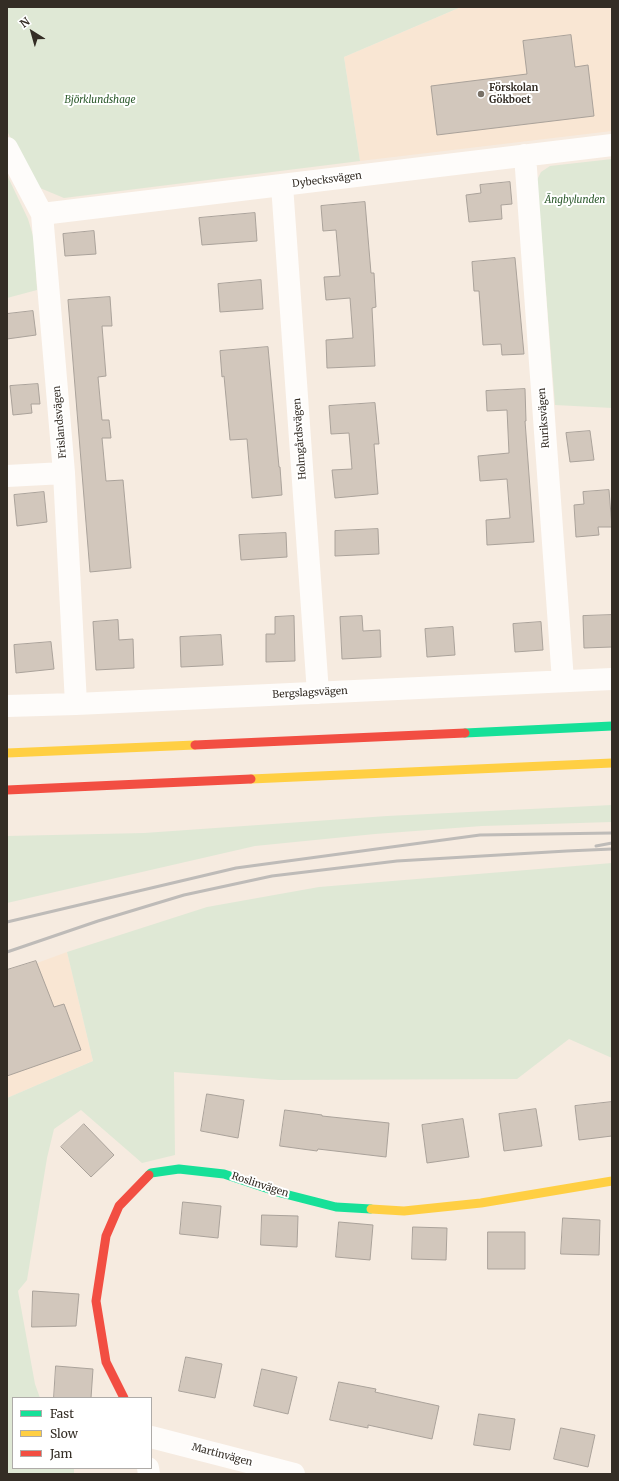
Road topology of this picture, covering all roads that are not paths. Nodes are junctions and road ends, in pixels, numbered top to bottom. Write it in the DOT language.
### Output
graph roads {
  1 [pos="612,145"];
  2 [pos="7,148"];
  3 [pos="525,155"];
  4 [pos="282,185"];
  5 [pos="42,214"];
  6 [pos="64,473"];
  7 [pos="7,476"];
  8 [pos="612,679"];
  9 [pos="563,681"];
  10 [pos="318,693"];
  11 [pos="76,704"];
  12 [pos="7,706"];
  13 [pos="612,726"];
  14 [pos="7,753"];
  15 [pos="612,763"];
  16 [pos="7,790"];
  17 [pos="612,1181"];
  18 [pos="124,1397"];
  19 [pos="152,1437"];
  20 [pos="294,1474"];
  1 -- 3 [label="street, Dybecksvägen"];
  2 -- 5 [label="street, Frislandsvägen"];
  3 -- 4 [label="street, Dybecksvägen"];
  3 -- 9 [label="street, Ruriksvägen"];
  4 -- 5 [label="street, Dybecksvägen"];
  4 -- 10 [label="street, Holmgårdsvägen"];
  5 -- 6 [label="street, Frislandsvägen"];
  6 -- 7 [label="street"];
  6 -- 11 [label="street, Frislandsvägen"];
  8 -- 9 [label="street, Bergslagsvägen"];
  9 -- 10 [label="street, Bergslagsvägen"];
  10 -- 11 [label="street, Bergslagsvägen"];
  11 -- 12 [label="street, Bergslagsvägen"];
  13 -- 14 [label="main road"];
  15 -- 16 [label="main road"];
  17 -- 18 [label="main road, Roslinvägen"];
  19 -- 20 [label="street, Martinvägen"];
}
